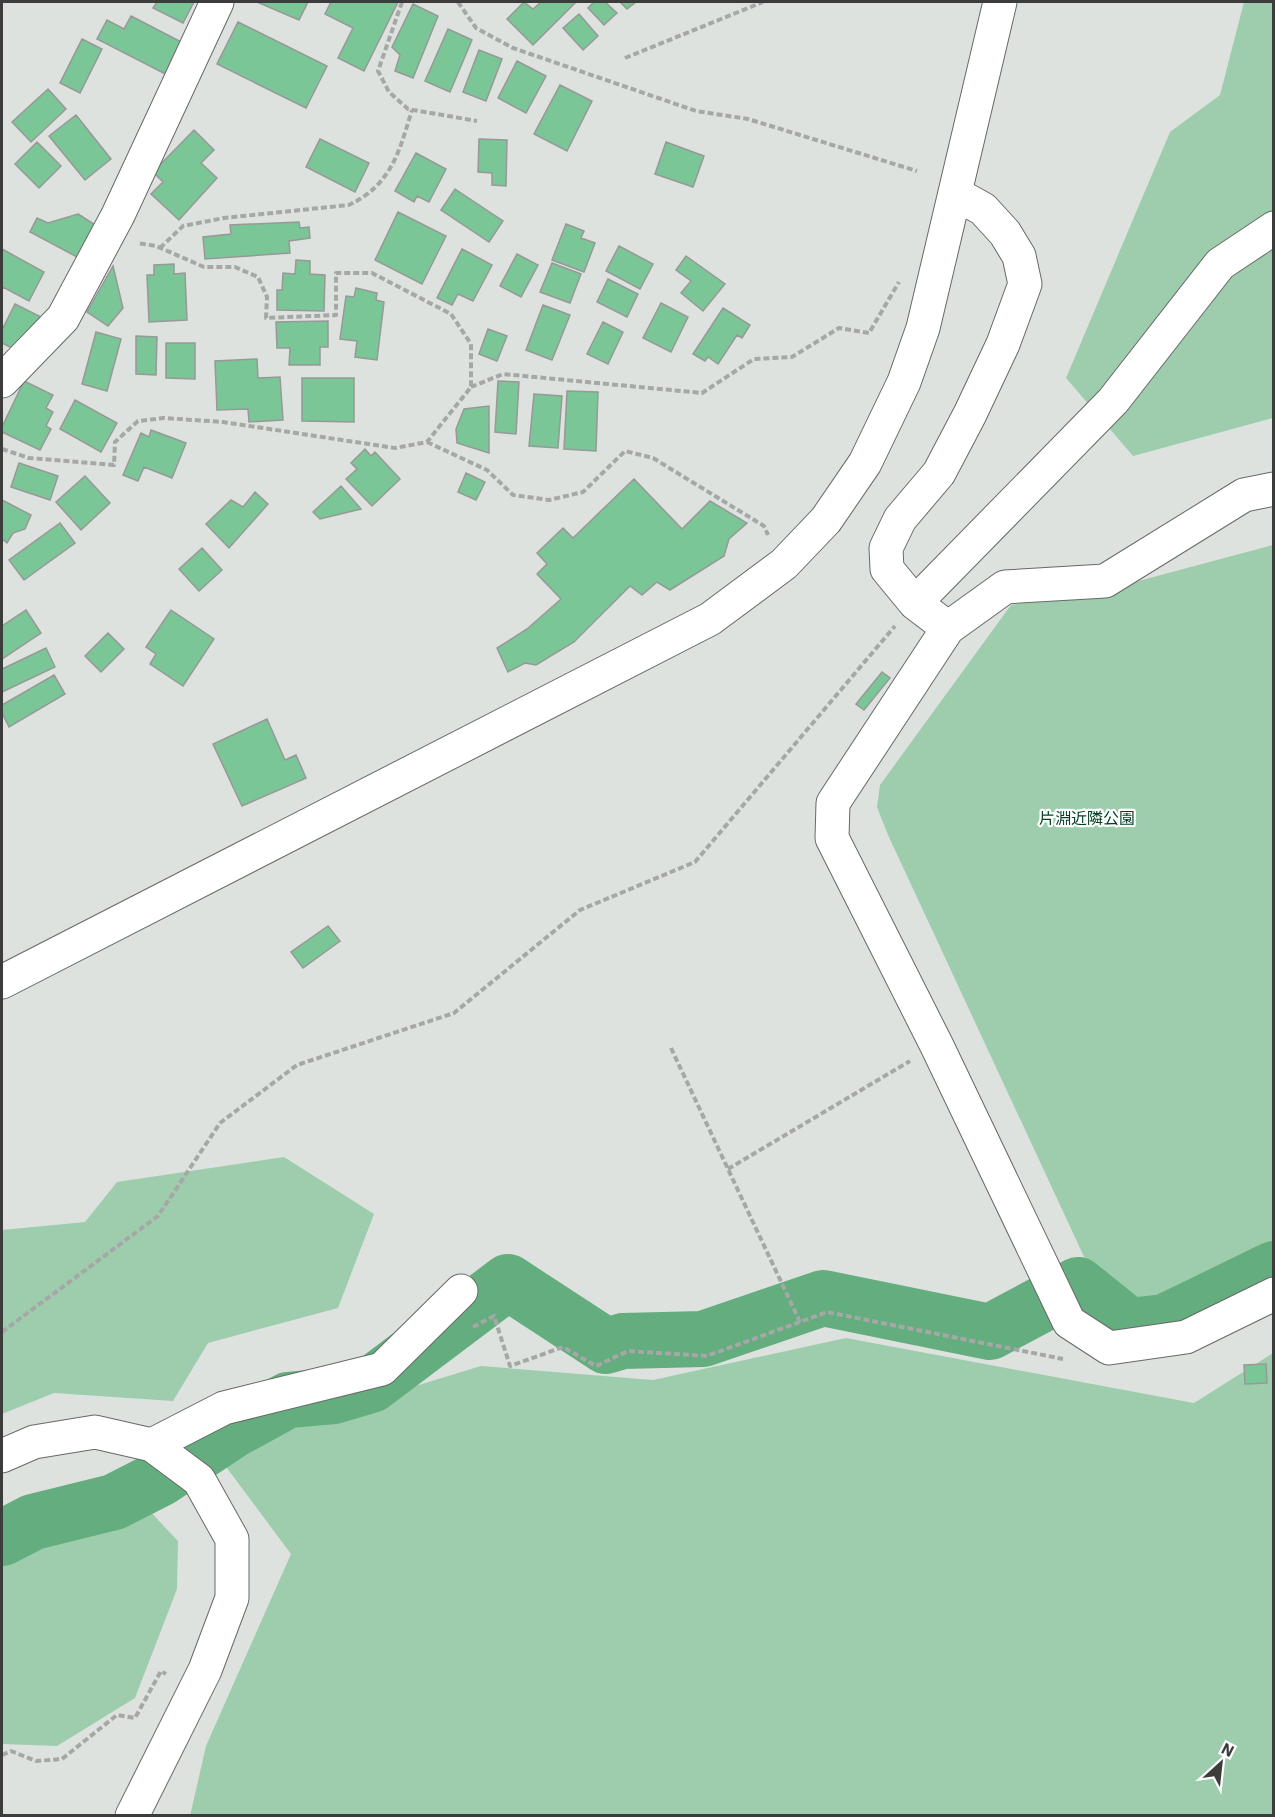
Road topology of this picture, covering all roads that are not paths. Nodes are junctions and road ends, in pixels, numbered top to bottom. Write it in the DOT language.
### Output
graph roads {
  1 [pos="217,2"];
  2 [pos="1000,2"];
  3 [pos="956,194"];
  4 [pos="1274,228"];
  5 [pos="2,381"];
  6 [pos="1274,489"];
  7 [pos="915,603"];
  8 [pos="948,628"];
  9 [pos="2,982"];
  10 [pos="460,1291"];
  11 [pos="1274,1294"];
  12 [pos="152,1445"];
  13 [pos="2,1456"];
  14 [pos="132,1815"];
  1 -- 5 [label="street"];
  2 -- 3 [label="street"];
  3 -- 7 [label="street"];
  3 -- 9 [label="street"];
  4 -- 7 [label="street"];
  6 -- 8 [label="street"];
  7 -- 8 [label="street"];
  8 -- 11 [label="street"];
  10 -- 12 [label="street"];
  12 -- 13 [label="street"];
  12 -- 14 [label="street"];
}
